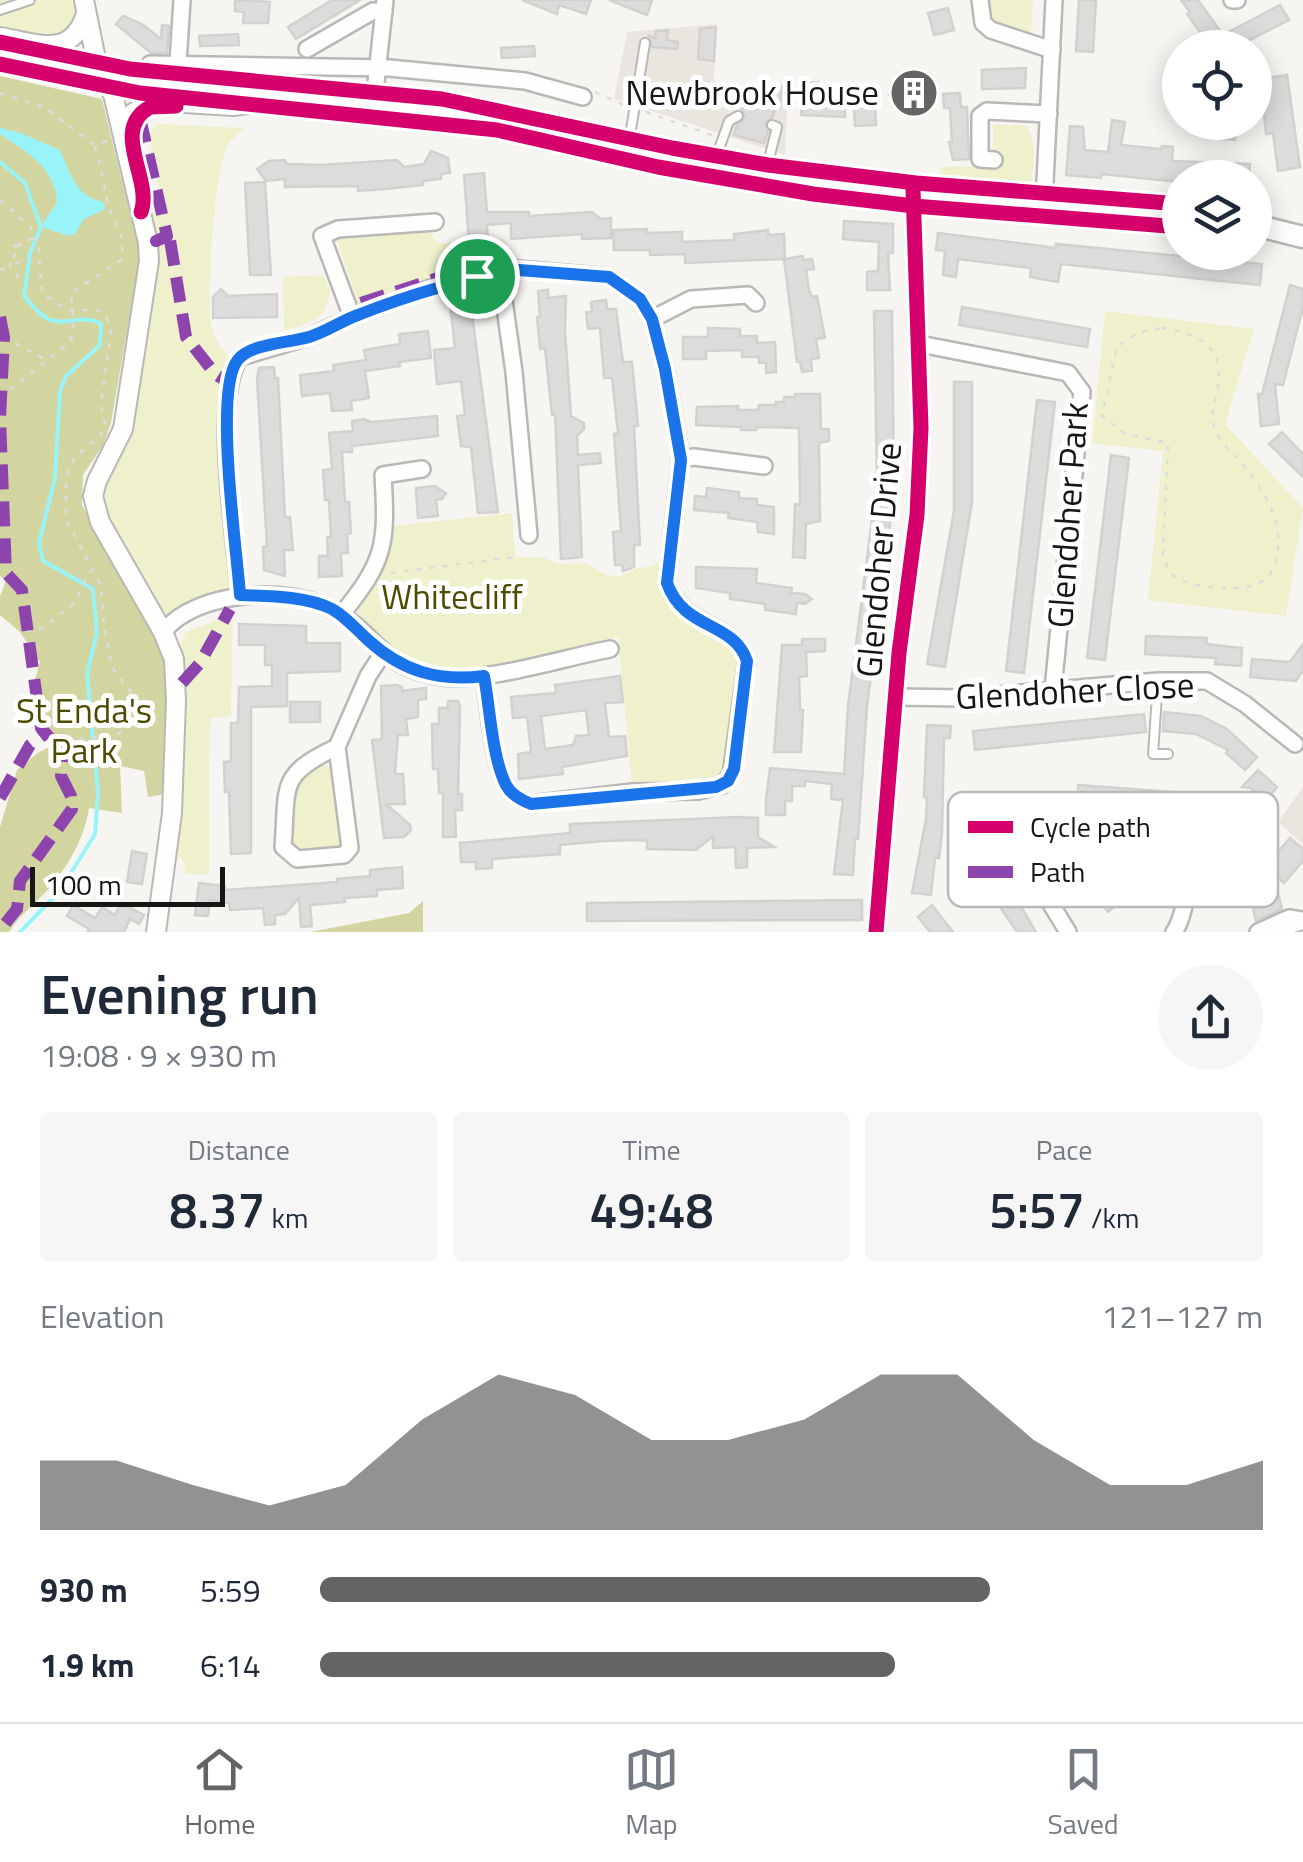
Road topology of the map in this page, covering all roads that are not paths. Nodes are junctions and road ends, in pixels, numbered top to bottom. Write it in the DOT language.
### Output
graph roads {
  1 [pos="30,0"];
  2 [pos="182,0"];
  3 [pos="980,0"];
  4 [pos="1054,0"];
  5 [pos="384,6"];
  6 [pos="85,7"];
  7 [pos="0,10"];
  8 [pos="0,37"];
  9 [pos="645,43"];
  10 [pos="307,48"];
  11 [pos="1052,50"];
  12 [pos="0,53"];
  13 [pos="178,63"];
  14 [pos="150,64"];
  15 [pos="378,68"];
  16 [pos="99,74"];
  17 [pos="583,92"];
  18 [pos="639,93"];
  19 [pos="317,96"];
  20 [pos="374,101"];
  21 [pos="704,101"];
  22 [pos="1049,114"];
  23 [pos="738,116"];
  24 [pos="772,124"];
  25 [pos="121,140"];
  26 [pos="628,148"];
  27 [pos="994,160"];
  28 [pos="714,164"];
  29 [pos="766,173"];
  30 [pos="914,192"];
  31 [pos="1044,202"];
  32 [pos="1162,212"];
  33 [pos="435,222"];
  34 [pos="1272,229"];
  35 [pos="1303,236"];
  36 [pos="500,272"];
  37 [pos="756,304"];
  38 [pos="352,317"];
  39 [pos="652,319"];
  40 [pos="920,344"];
  41 [pos="681,460"];
  42 [pos="764,466"];
  43 [pos="422,470"];
  44 [pos="529,536"];
  45 [pos="240,595"];
  46 [pos="340,615"];
  47 [pos="162,632"];
  48 [pos="610,649"];
  49 [pos="383,653"];
  50 [pos="484,676"];
  51 [pos="1158,680"];
  52 [pos="1054,690"];
  53 [pos="896,697"];
  54 [pos="1295,744"];
  55 [pos="337,747"];
  56 [pos="1168,754"];
  57 [pos="1053,907"];
  58 [pos="1303,922"];
  59 [pos="1176,930"];
  60 [pos="156,932"];
  61 [pos="876,932"];
  62 [pos="1068,932"];
  63 [pos="1196,932"];
  64 [pos="1258,932"];
  65 [pos="1280,932"];
  1 -- 7 [label="lane"];
  2 -- 13 [label="street"];
  3 -- 11 [label="street"];
  4 -- 11 [label="street"];
  5 -- 10 [label="street"];
  5 -- 15 [label="street"];
  6 -- 8 [label="street"];
  6 -- 16 [label="street"];
  9 -- 18 [label="lane"];
  11 -- 22 [label="street"];
  12 -- 16 [label="main road"];
  13 -- 14 [label="street"];
  13 -- 15 [label="street"];
  15 -- 17 [label="street"];
  15 -- 20 [label="street"];
  16 -- 19 [label="main road"];
  16 -- 25 [label="street"];
  18 -- 21 [label="lane"];
  18 -- 26 [label="lane"];
  19 -- 20 [label="main road"];
  19 -- 25 [label="street"];
  20 -- 26 [label="main road"];
  22 -- 27 [label="street"];
  22 -- 31 [label="street"];
  23 -- 28 [label="lane"];
  24 -- 29 [label="lane"];
  25 -- 47 [label="street"];
  26 -- 28 [label="main road"];
  28 -- 29 [label="main road"];
  29 -- 30 [label="main road"];
  30 -- 31 [label="main road"];
  30 -- 40 [label="street, Glendoher Drive"];
  31 -- 32 [label="main road"];
  33 -- 38 [label="street"];
  34 -- 35 [label="main road"];
  36 -- 38 [label="street"];
  36 -- 39 [label="street"];
  36 -- 44 [label="street"];
  37 -- 39 [label="street"];
  38 -- 45 [label="street"];
  39 -- 41 [label="street"];
  40 -- 52 [label="street, Glendoher Park"];
  40 -- 53 [label="street, Glendoher Drive"];
  41 -- 42 [label="street"];
  41 -- 50 [label="street"];
  43 -- 46 [label="street"];
  45 -- 46 [label="street"];
  45 -- 47 [label="street"];
  46 -- 49 [label="street"];
  47 -- 60 [label="street"];
  48 -- 50 [label="street"];
  49 -- 50 [label="street"];
  49 -- 55 [label="street"];
  51 -- 52 [label="street, Glendoher Close"];
  51 -- 54 [label="street, Glendoher Close"];
  51 -- 56 [label="lane"];
  52 -- 53 [label="street, Glendoher Close"];
  53 -- 61 [label="street, Glendoher Drive"];
  55 -- 55 [label="street"];
  57 -- 62 [label="street"];
  58 -- 64 [label="street"];
  58 -- 65 [label="lane"];
  59 -- 63 [label="street"];
}
